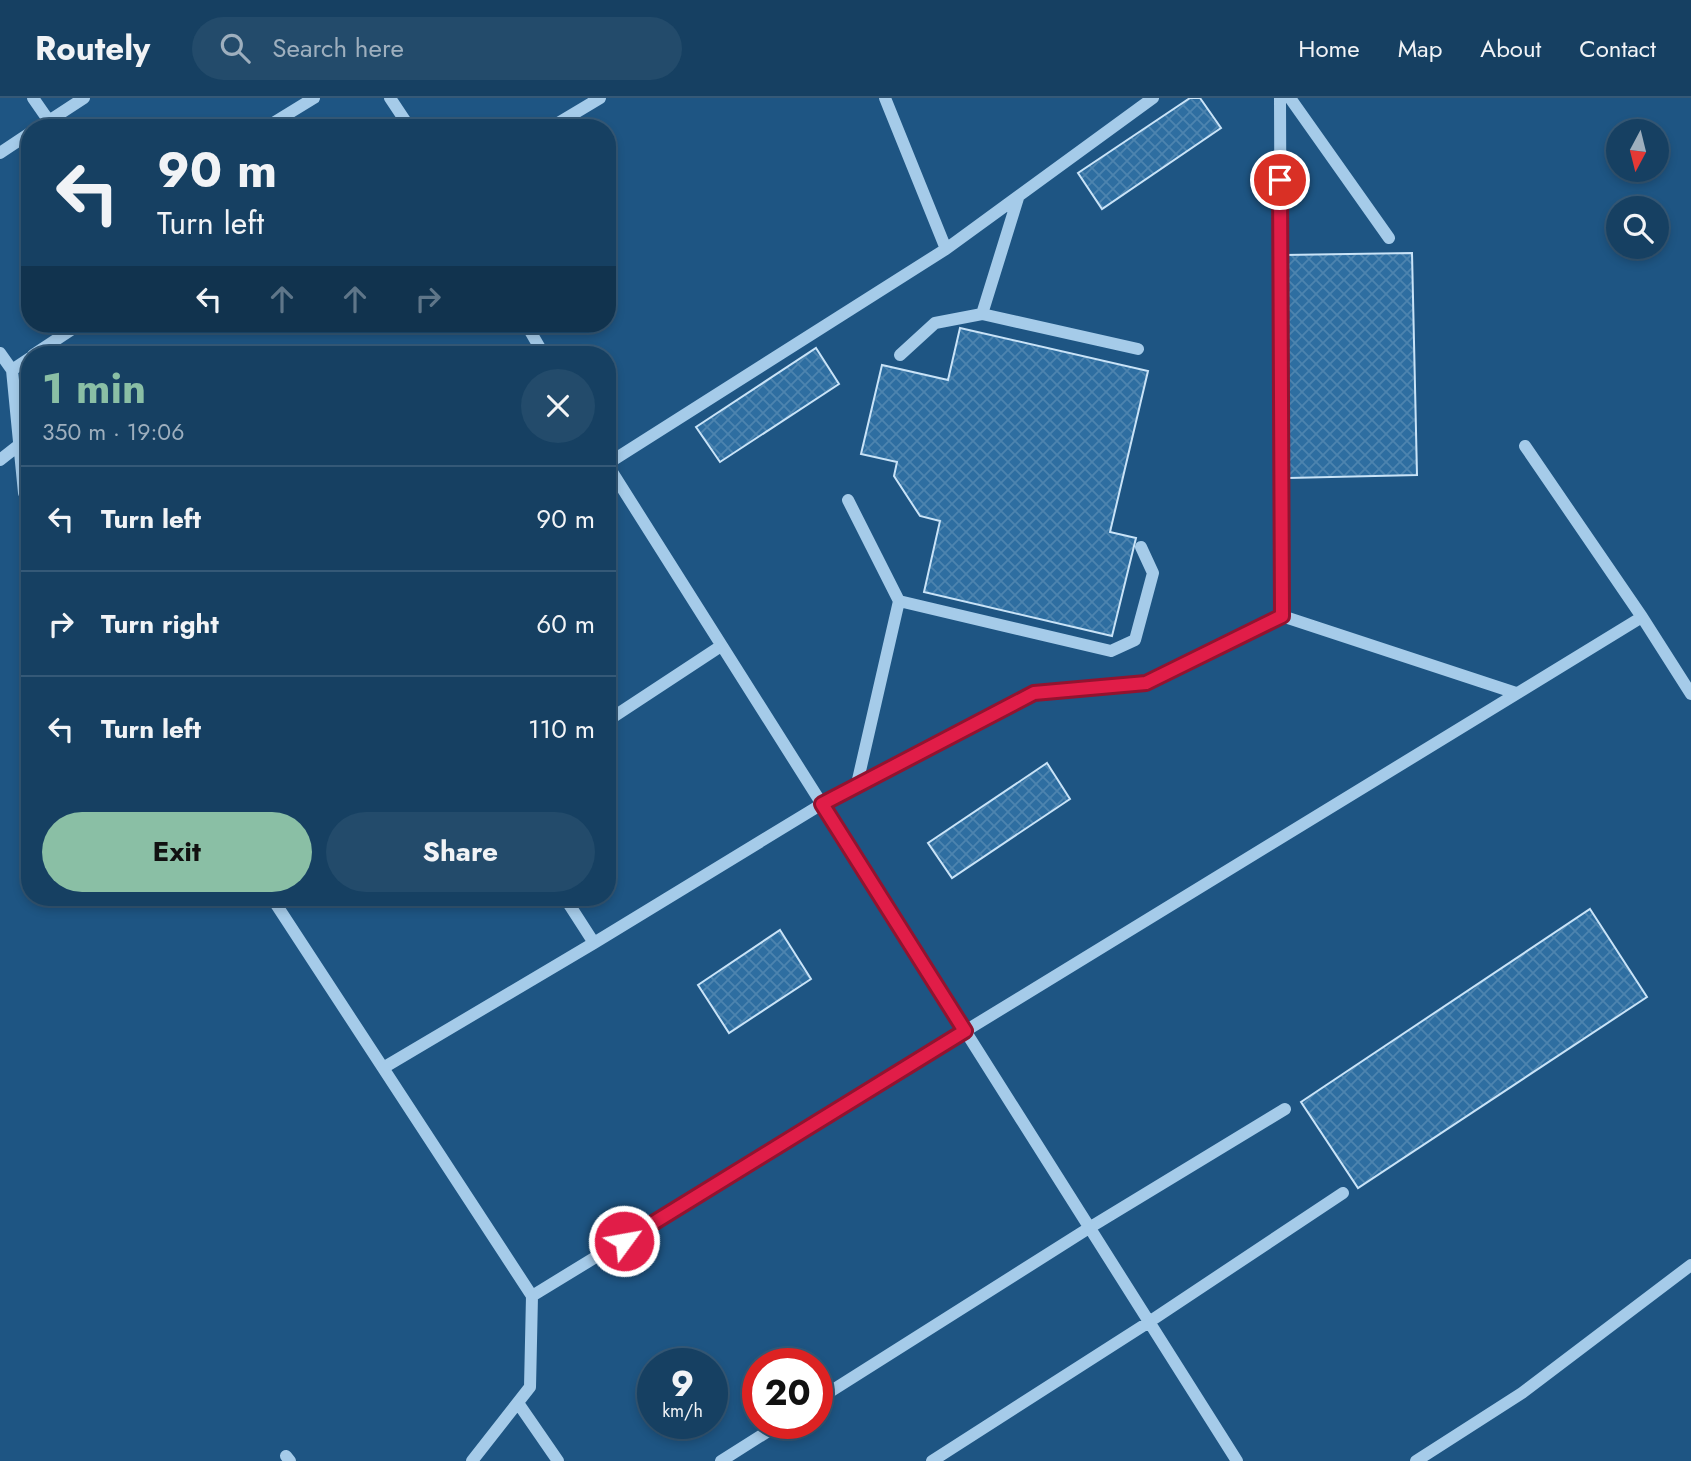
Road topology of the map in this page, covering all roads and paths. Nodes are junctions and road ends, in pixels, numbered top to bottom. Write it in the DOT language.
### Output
graph roads {
  1 [pos="33,98"];
  2 [pos="83,98"];
  3 [pos="314,98"];
  4 [pos="390,98"];
  5 [pos="600,98"];
  6 [pos="885,98"];
  7 [pos="1153,98"];
  8 [pos="1280,98"];
  9 [pos="1290,98"];
  10 [pos="41,119"];
  11 [pos="51,119"];
  12 [pos="280,119"];
  13 [pos="404,119"];
  14 [pos="565,119"];
  15 [pos="21,139"];
  16 [pos="0,153"];
  17 [pos="1018,198"];
  18 [pos="1389,238"];
  19 [pos="946,249"];
  20 [pos="982,314"];
  21 [pos="66,333"];
  22 [pos="47,346"];
  23 [pos="1138,349"];
  24 [pos="0,353"];
  25 [pos="900,355"];
  26 [pos="21,364"];
  27 [pos="12,370"];
  28 [pos="19,445"];
  29 [pos="1525,446"];
  30 [pos="616,458"];
  31 [pos="0,460"];
  32 [pos="21,464"];
  33 [pos="616,478"];
  34 [pos="848,500"];
  35 [pos="1141,547"];
  36 [pos="899,601"];
  37 [pos="1282,616"];
  38 [pos="1642,617"];
  39 [pos="722,646"];
  40 [pos="1517,693"];
  41 [pos="1691,694"];
  42 [pos="616,715"];
  43 [pos="857,784"];
  44 [pos="822,804"];
  45 [pos="277,906"];
  46 [pos="570,906"];
  47 [pos="594,943"];
  48 [pos="965,1031"];
  49 [pos="383,1068"];
  50 [pos="1285,1109"];
  51 [pos="1343,1192"];
  52 [pos="1089,1228"];
  53 [pos="1691,1265"];
  54 [pos="532,1296"];
  55 [pos="1149,1322"];
  56 [pos="833,1390"];
  57 [pos="518,1403"];
  58 [pos="756,1439"];
  59 [pos="472,1461"];
  60 [pos="558,1461"];
  61 [pos="721,1461"];
  62 [pos="932,1461"];
  63 [pos="1237,1461"];
  64 [pos="1416,1461"];
  1 -- 10 [label="lane"];
  2 -- 11 [label="lane"];
  3 -- 12 [label="lane"];
  4 -- 13 [label="lane"];
  5 -- 14 [label="lane"];
  6 -- 19 [label="lane"];
  7 -- 17 [label="lane"];
  8 -- 37 [label="lane"];
  9 -- 18 [label="lane"];
  15 -- 16 [label="lane"];
  17 -- 19 [label="lane"];
  17 -- 20 [label="lane"];
  19 -- 30 [label="lane"];
  20 -- 23 [label="lane"];
  20 -- 25 [label="lane"];
  21 -- 22 [label="lane"];
  24 -- 27 [label="lane"];
  26 -- 27 [label="lane"];
  27 -- 28 [label="lane"];
  28 -- 31 [label="lane"];
  28 -- 32 [label="lane"];
  29 -- 38 [label="lane"];
  33 -- 39 [label="lane"];
  34 -- 36 [label="lane"];
  35 -- 36 [label="lane"];
  36 -- 43 [label="lane"];
  37 -- 40 [label="lane"];
  37 -- 43 [label="lane"];
  38 -- 40 [label="lane"];
  38 -- 41 [label="lane"];
  39 -- 42 [label="lane"];
  39 -- 44 [label="lane"];
  40 -- 48 [label="lane"];
  43 -- 44 [label="lane"];
  44 -- 47 [label="lane"];
  44 -- 48 [label="lane"];
  45 -- 49 [label="lane"];
  46 -- 47 [label="lane"];
  47 -- 49 [label="lane"];
  48 -- 52 [label="lane"];
  48 -- 54 [label="lane"];
  49 -- 54 [label="lane"];
  50 -- 52 [label="lane"];
  51 -- 55 [label="lane"];
  52 -- 55 [label="lane"];
  52 -- 56 [label="lane"];
  53 -- 64 [label="lane"];
  54 -- 57 [label="lane"];
  55 -- 62 [label="lane"];
  55 -- 63 [label="lane"];
  57 -- 59 [label="lane"];
  57 -- 60 [label="lane"];
  58 -- 61 [label="lane"];
}
